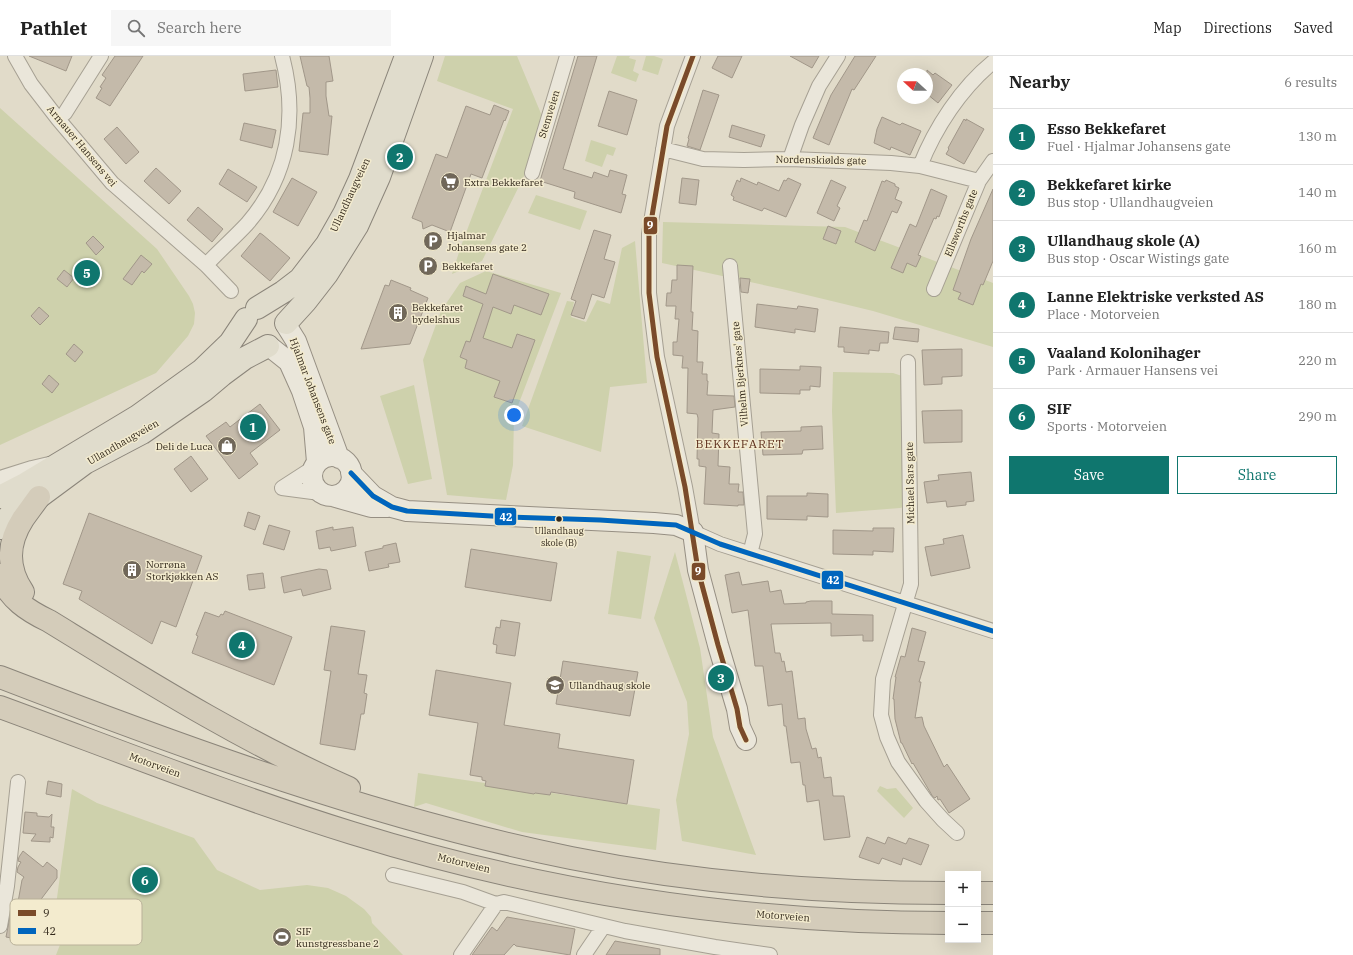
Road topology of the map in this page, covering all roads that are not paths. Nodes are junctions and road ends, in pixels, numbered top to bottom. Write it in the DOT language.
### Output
graph roads {
  1 [pos="15,56"];
  2 [pos="101,56"];
  3 [pos="282,56"];
  4 [pos="406,56"];
  5 [pos="422,56"];
  6 [pos="567,56"];
  7 [pos="693,56"];
  8 [pos="838,56"];
  9 [pos="993,62"];
  10 [pos="58,119"];
  11 [pos="663,149"];
  12 [pos="790,159"];
  13 [pos="993,160"];
  14 [pos="920,166"];
  15 [pos="532,173"];
  16 [pos="979,181"];
  17 [pos="206,265"];
  18 [pos="730,266"];
  19 [pos="934,289"];
  20 [pos="231,291"];
  21 [pos="251,313"];
  22 [pos="286,324"];
  23 [pos="269,346"];
  24 [pos="908,362"];
  25 [pos="339,458"];
  26 [pos="59,463"];
  27 [pos="315,465"];
  28 [pos="351,473"];
  29 [pos="0,478"];
  30 [pos="326,494"];
  31 [pos="0,497"];
  32 [pos="39,497"];
  33 [pos="392,507"];
  34 [pos="0,528"];
  35 [pos="693,532"];
  36 [pos="750,554"];
  37 [pos="0,575"];
  38 [pos="906,603"];
  39 [pos="49,621"];
  40 [pos="993,631"];
  41 [pos="0,677"];
  42 [pos="0,707"];
  43 [pos="746,740"];
  44 [pos="18,782"];
  45 [pos="431,824"];
  46 [pos="957,833"];
  47 [pos="393,875"];
  48 [pos="945,893"];
  49 [pos="981,893"];
  50 [pos="993,893"];
  51 [pos="496,904"];
  52 [pos="945,923"];
  53 [pos="981,923"];
  54 [pos="993,923"];
  55 [pos="0,926"];
  56 [pos="603,927"];
  57 [pos="712,951"];
  58 [pos="461,955"];
  59 [pos="584,955"];
  60 [pos="770,955"];
  1 -- 10 [label="street, Armauer Hansens vei"];
  2 -- 10 [label="street"];
  3 -- 17 [label="street"];
  4 -- 21 [label="main road, Ullandhaugveien"];
  5 -- 22 [label="main road, Ullandhaugveien"];
  6 -- 15 [label="street, Stemveien"];
  7 -- 11 [label="street"];
  8 -- 12 [label="street"];
  9 -- 14 [label="street"];
  10 -- 17 [label="street, Armauer Hansens vei"];
  11 -- 12 [label="street, Nordenskiølds gate"];
  11 -- 35 [label="street"];
  12 -- 14 [label="street, Nordenskiølds gate"];
  13 -- 16 [label="street, Ellsworths gate"];
  14 -- 16 [label="street, Nordenskiølds gate"];
  16 -- 19 [label="street, Ellsworths gate"];
  17 -- 20 [label="street, Armauer Hansens vei"];
  18 -- 36 [label="street, Vilhelm Bjerknes' gate"];
  21 -- 22 [label="main road"];
  21 -- 23 [label="main road"];
  21 -- 26 [label="main road, Ullandhaugveien"];
  22 -- 23 [label="main road"];
  22 -- 25 [label="street, Hjalmar Johansens gate"];
  23 -- 27 [label="street, Hjalmar Johansens gate"];
  23 -- 32 [label="main road, Ullandhaugveien"];
  24 -- 38 [label="street, Michael Sars gate"];
  25 -- 27 [label="street"];
  25 -- 28 [label="street"];
  26 -- 29 [label="street, Ullandhaugveien"];
  26 -- 31 [label="main road, Ullandhaugveien"];
  27 -- 30 [label="street"];
  27 -- 30 [label="street"];
  28 -- 30 [label="street"];
  28 -- 33 [label="street"];
  30 -- 33 [label="street"];
  32 -- 34 [label="main road, Ullandhaugveien"];
  32 -- 39 [label="highway"];
  33 -- 35 [label="street"];
  35 -- 36 [label="street"];
  35 -- 43 [label="street"];
  36 -- 38 [label="street"];
  37 -- 39 [label="highway"];
  38 -- 40 [label="street"];
  38 -- 46 [label="street, Michael Sars gate"];
  39 -- 45 [label="highway"];
  41 -- 45 [label="highway"];
  42 -- 52 [label="highway, Motorveien"];
  44 -- 55 [label="street"];
  45 -- 48 [label="highway"];
  47 -- 51 [label="street"];
  49 -- 50 [label="highway"];
  51 -- 56 [label="street"];
  51 -- 58 [label="street"];
  53 -- 54 [label="highway"];
  56 -- 57 [label="street"];
  56 -- 59 [label="street"];
  57 -- 60 [label="street"];
}
